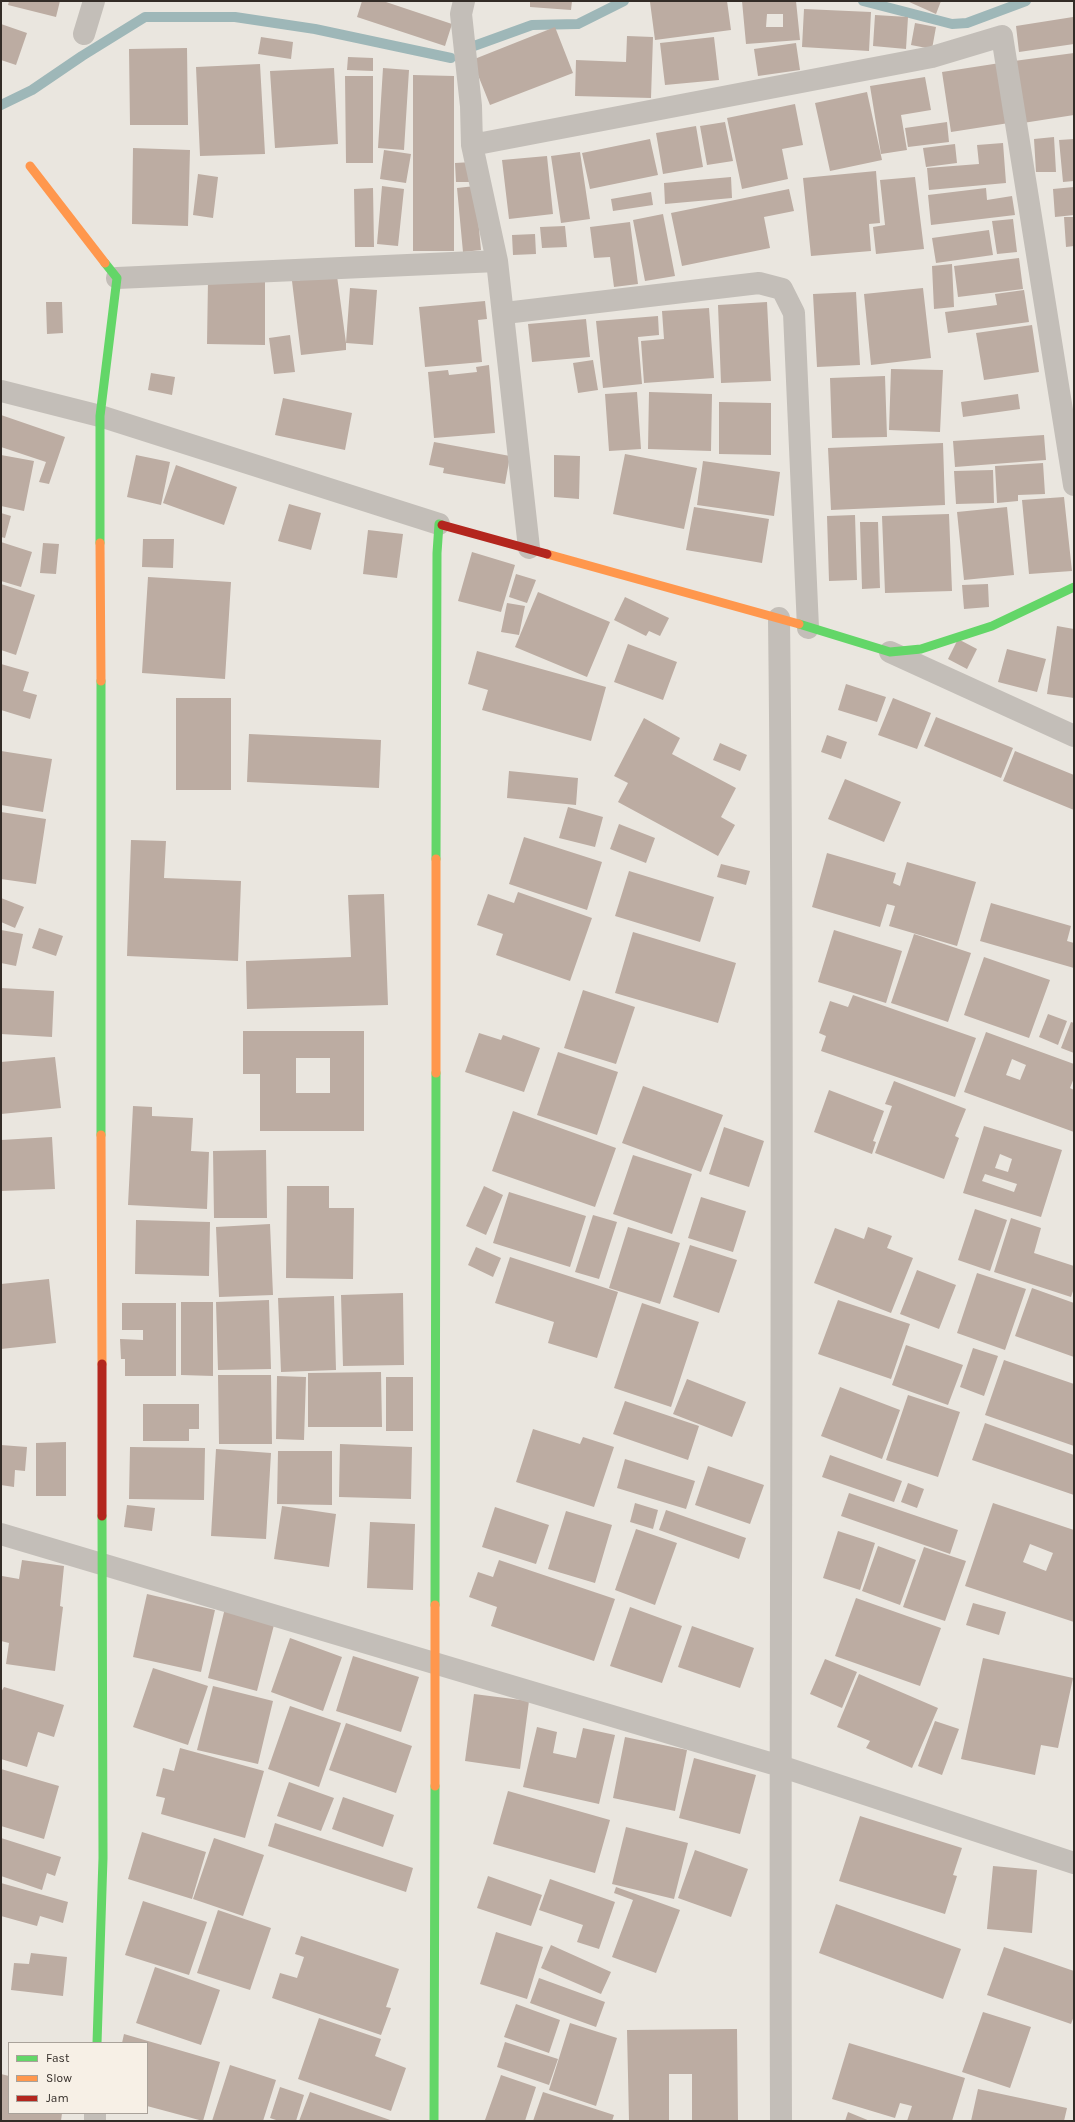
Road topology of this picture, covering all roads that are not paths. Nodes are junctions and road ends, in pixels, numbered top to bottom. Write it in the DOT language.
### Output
graph roads {
  1 [pos="94,1"];
  2 [pos="464,1"];
  3 [pos="84,34"];
  4 [pos="472,145"];
  5 [pos="30,166"];
  6 [pos="497,261"];
  7 [pos="117,278"];
  8 [pos="504,313"];
  9 [pos="1,391"];
  10 [pos="100,416"];
  11 [pos="1074,485"];
  12 [pos="439,524"];
  13 [pos="529,548"];
  14 [pos="1074,587"];
  15 [pos="779,618"];
  16 [pos="808,628"];
  17 [pos="890,652"];
  18 [pos="1074,736"];
  19 [pos="1,1534"];
  20 [pos="102,1565"];
  21 [pos="435,1665"];
  22 [pos="780,1766"];
  23 [pos="1074,1863"];
  24 [pos="98,2042"];
  25 [pos="434,2121"];
  26 [pos="781,2121"];
  1 -- 3 [label="street"];
  2 -- 4 [label="street"];
  4 -- 6 [label="street"];
  4 -- 11 [label="street"];
  5 -- 7 [label="street"];
  6 -- 7 [label="street"];
  6 -- 8 [label="street"];
  7 -- 10 [label="street"];
  8 -- 13 [label="street"];
  8 -- 16 [label="street"];
  9 -- 10 [label="street"];
  10 -- 12 [label="street"];
  10 -- 20 [label="street"];
  12 -- 13 [label="street"];
  12 -- 21 [label="street"];
  13 -- 15 [label="street"];
  14 -- 17 [label="street"];
  15 -- 16 [label="street"];
  15 -- 22 [label="street"];
  16 -- 17 [label="street"];
  17 -- 18 [label="street"];
  19 -- 20 [label="street"];
  20 -- 21 [label="street"];
  20 -- 24 [label="street"];
  21 -- 22 [label="street"];
  21 -- 25 [label="street"];
  22 -- 23 [label="street"];
  22 -- 26 [label="street"];
}
